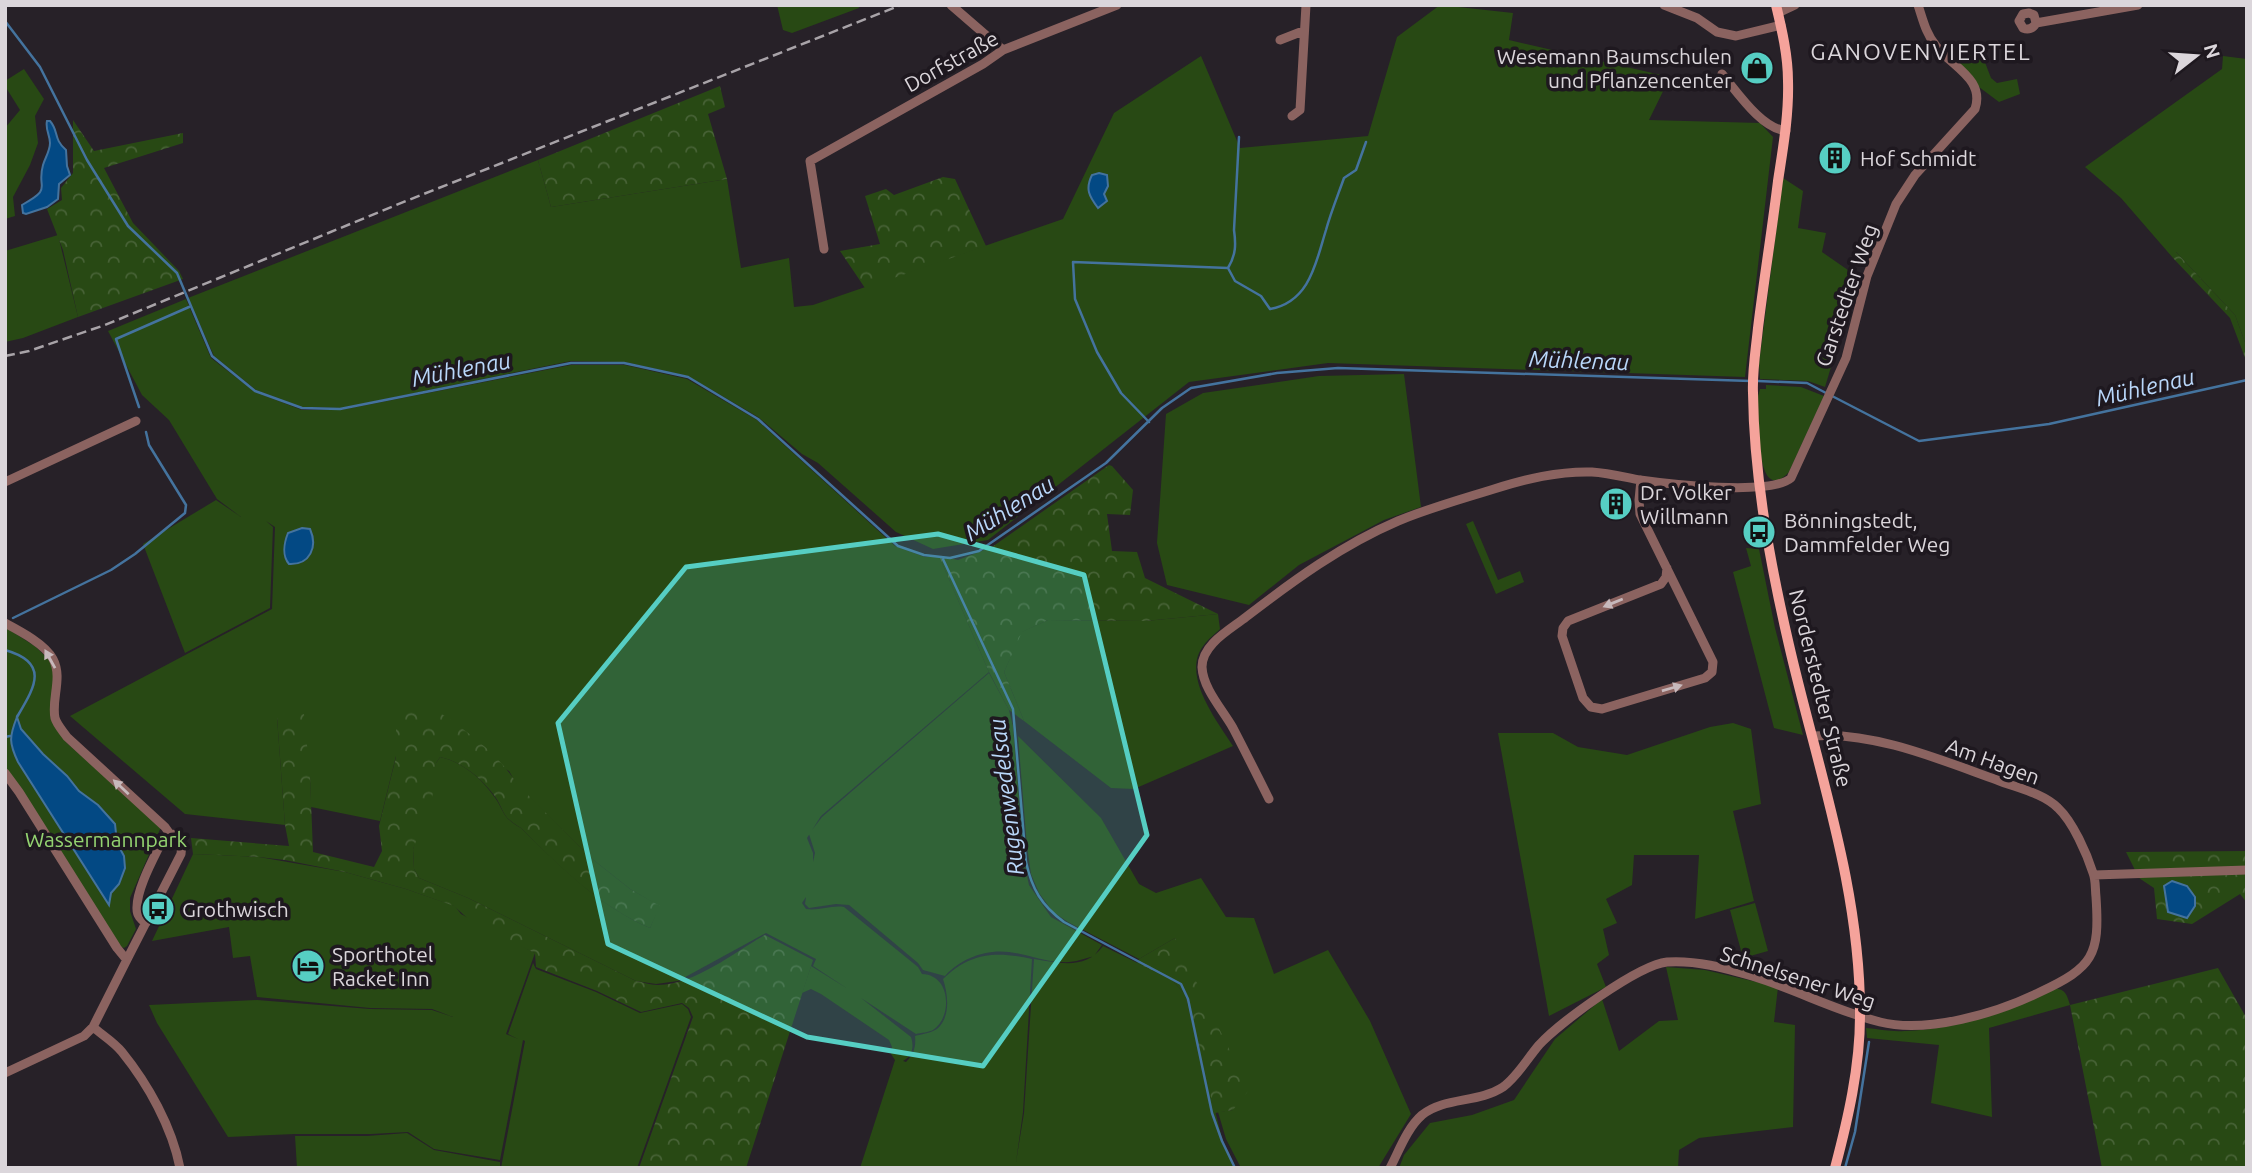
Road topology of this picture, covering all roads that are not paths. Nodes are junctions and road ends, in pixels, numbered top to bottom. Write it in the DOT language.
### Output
graph roads {
  1 [pos="951,5"];
  2 [pos="1116,5"];
  3 [pos="1306,5"];
  4 [pos="1664,5"];
  5 [pos="1795,5"];
  6 [pos="1918,5"];
  7 [pos="2138,5"];
  8 [pos="1777,9"];
  9 [pos="2036,23"];
  10 [pos="1781,25"];
  11 [pos="1303,32"];
  12 [pos="1280,40"];
  13 [pos="1003,50"];
  14 [pos="1721,74"];
  15 [pos="1292,116"];
  16 [pos="1786,131"];
  17 [pos="824,250"];
  18 [pos="136,421"];
  19 [pos="1641,480"];
  20 [pos="5,482"];
  21 [pos="1761,487"];
  22 [pos="1667,568"];
  23 [pos="5,624"];
  24 [pos="1812,736"];
  25 [pos="5,773"];
  26 [pos="1269,799"];
  27 [pos="170,834"];
  28 [pos="2247,870"];
  29 [pos="2094,875"];
  30 [pos="146,923"];
  31 [pos="126,959"];
  32 [pos="1860,1016"];
  33 [pos="93,1027"];
  34 [pos="5,1073"];
  35 [pos="180,1168"];
  36 [pos="1390,1168"];
  37 [pos="1835,1168"];
  1 -- 13 [label="street"];
  2 -- 13 [label="street, Dorfstraße"];
  3 -- 11 [label="street"];
  4 -- 10 [label="street"];
  5 -- 8 [label="street"];
  6 -- 21 [label="street, Garstedter Weg"];
  7 -- 9 [label="street"];
  8 -- 10 [label="main road, Norderstedter Straße"];
  10 -- 16 [label="main road, Norderstedter Straße"];
  11 -- 12 [label="street"];
  11 -- 15 [label="street"];
  13 -- 17 [label="street, Dorfstraße"];
  14 -- 16 [label="street"];
  16 -- 21 [label="main road, Norderstedter Straße"];
  18 -- 20 [label="street"];
  19 -- 21 [label="street"];
  19 -- 22 [label="street"];
  19 -- 26 [label="street"];
  21 -- 24 [label="main road, Norderstedter Straße"];
  22 -- 22 [label="street, one-way"];
  27 -- 23 [label="street, one-way"];
  24 -- 29 [label="street, Am Hagen"];
  24 -- 32 [label="main road, Norderstedter Straße"];
  25 -- 31 [label="street"];
  27 -- 30 [label="street"];
  27 -- 30 [label="street"];
  28 -- 29 [label="street"];
  29 -- 32 [label="street, Schnelsener Weg"];
  30 -- 31 [label="street"];
  31 -- 33 [label="street"];
  32 -- 36 [label="street, Schnelsener Weg"];
  32 -- 37 [label="main road, Norderstedter Straße"];
  33 -- 34 [label="street"];
  33 -- 35 [label="street"];
}
